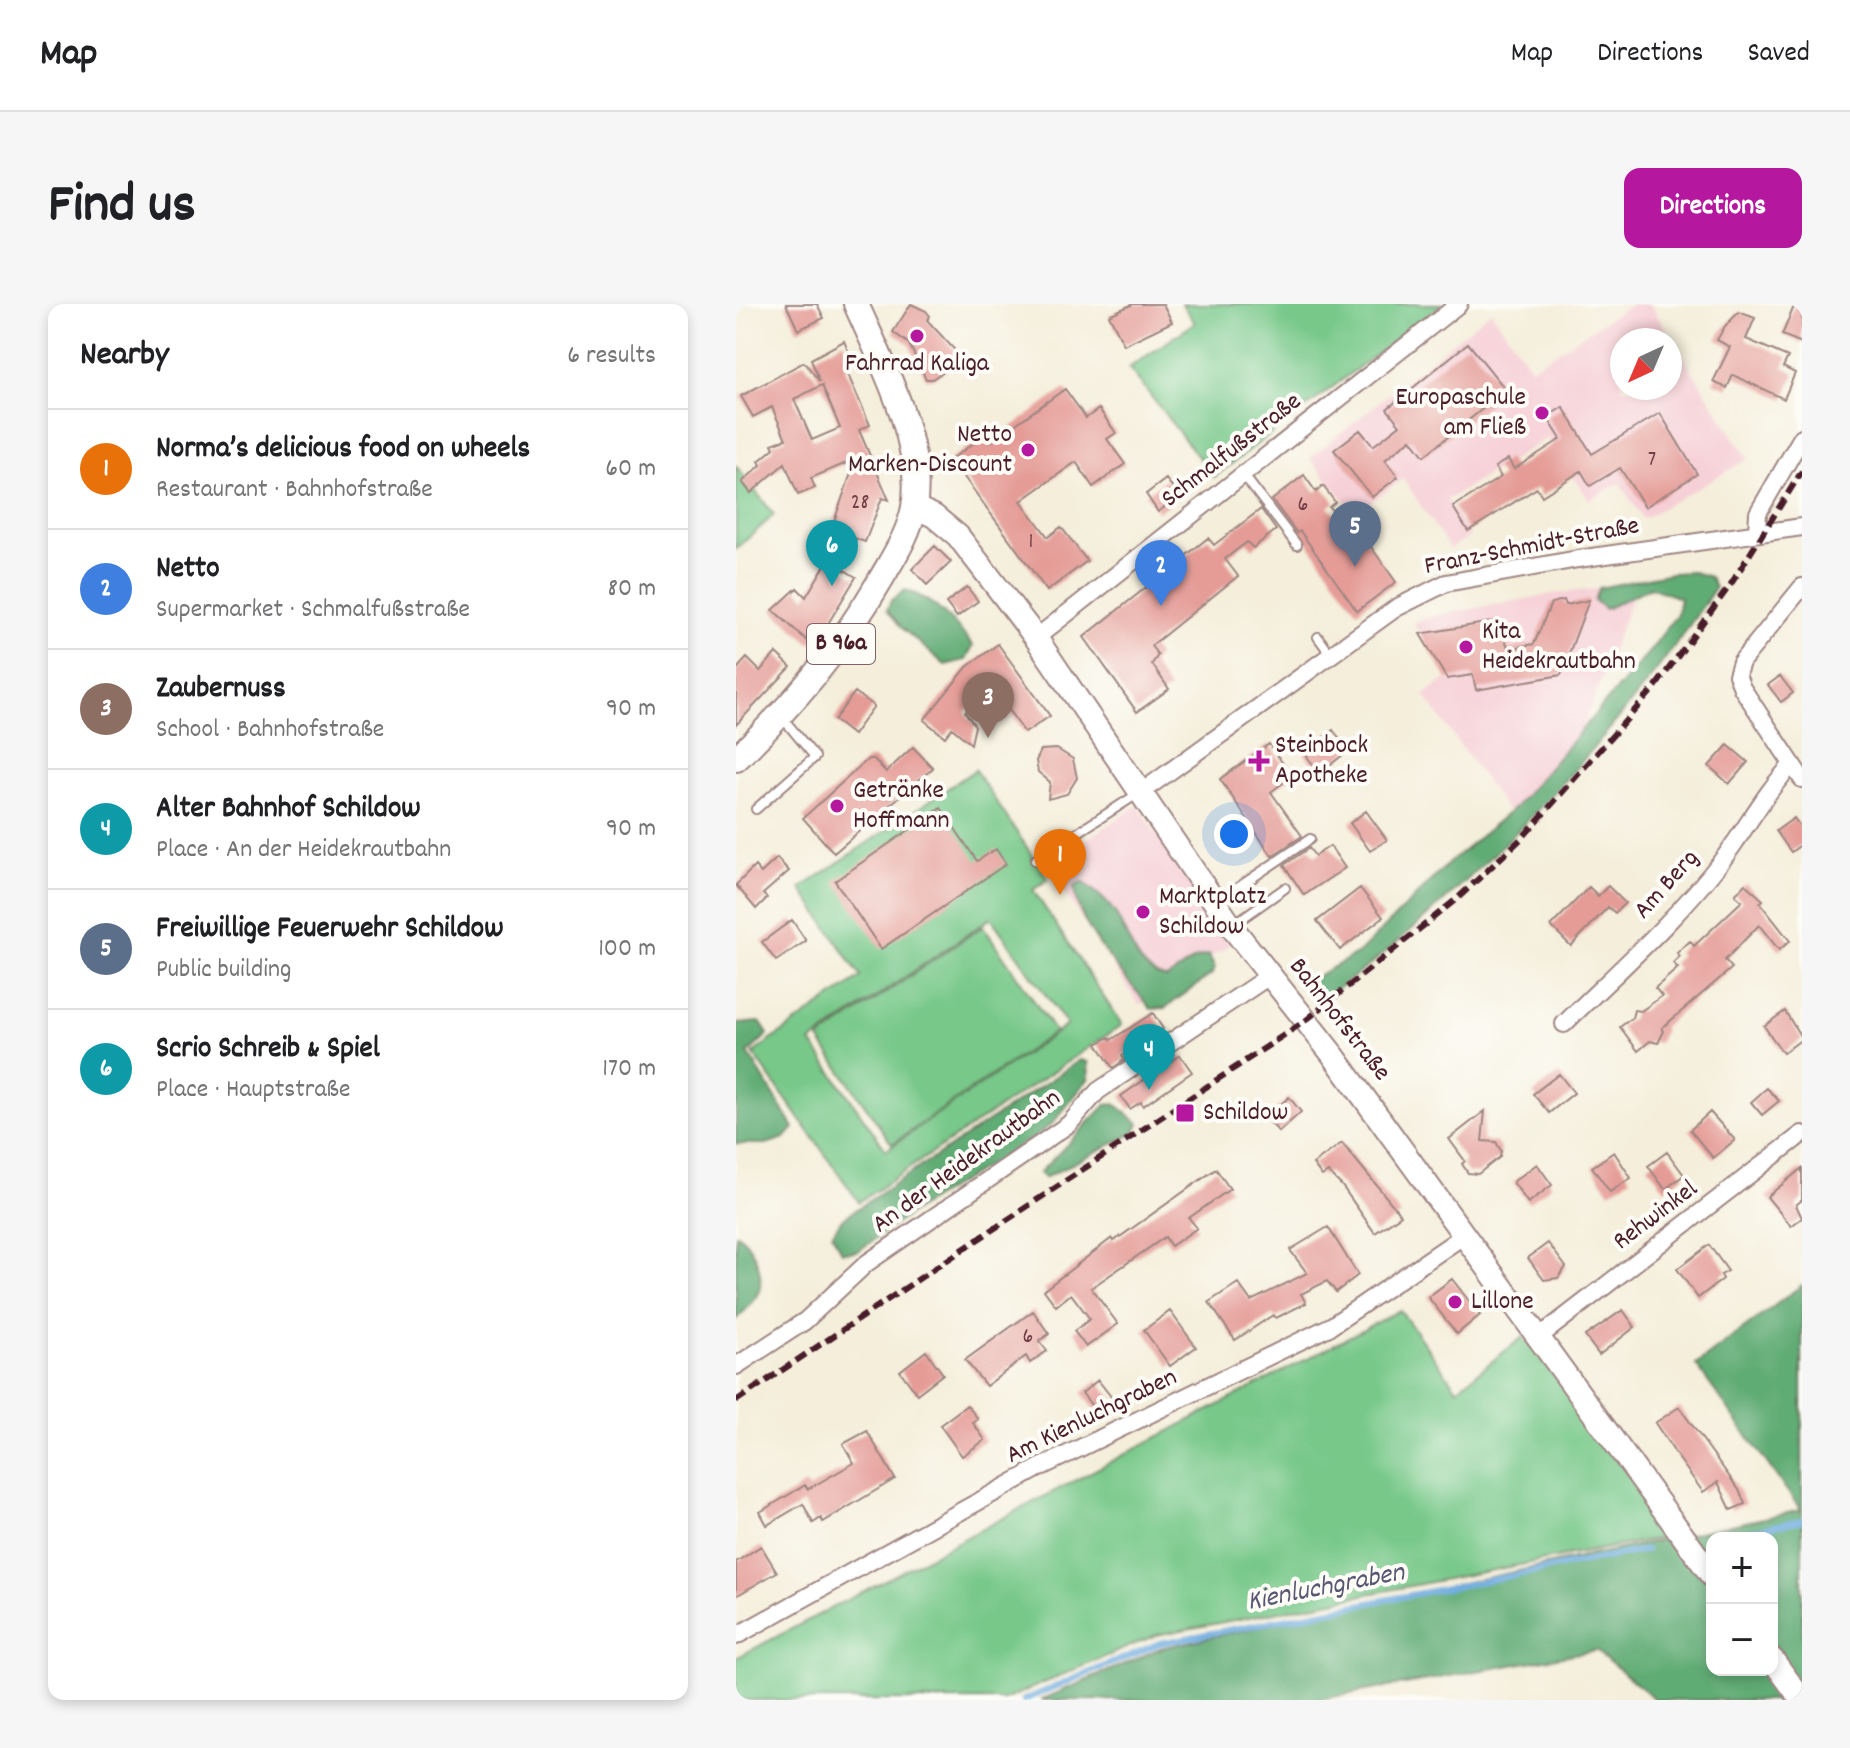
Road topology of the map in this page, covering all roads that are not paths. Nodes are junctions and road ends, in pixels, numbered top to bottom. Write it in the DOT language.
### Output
graph roads {
  1 [pos="1459,304"];
  2 [pos="864,307"];
  3 [pos="1802,437"];
  4 [pos="1242,473"];
  5 [pos="914,507"];
  6 [pos="1802,527"];
  7 [pos="1757,532"];
  8 [pos="1297,545"];
  9 [pos="1802,587"];
  10 [pos="1318,637"];
  11 [pos="1036,638"];
  12 [pos="1331,655"];
  13 [pos="780,716"];
  14 [pos="736,759"];
  15 [pos="1797,772"];
  16 [pos="1140,793"];
  17 [pos="756,809"];
  18 [pos="1310,839"];
  19 [pos="1035,860"];
  20 [pos="1285,888"];
  21 [pos="1215,903"];
  22 [pos="1231,926"];
  23 [pos="1269,976"];
  24 [pos="1564,1024"];
  25 [pos="1802,1134"];
  26 [pos="1466,1234"];
  27 [pos="1539,1337"];
  28 [pos="736,1366"];
  29 [pos="1706,1568"];
  30 [pos="736,1636"];
  31 [pos="1778,1667"];
  32 [pos="1802,1700"];
  1 -- 4 [label="street, Schmalfußstraße"];
  2 -- 5 [label="main road, B 96a"];
  3 -- 7 [label="street"];
  4 -- 8 [label="lane"];
  4 -- 11 [label="street, Schmalfußstraße"];
  5 -- 11 [label="street, Bahnhofstraße"];
  5 -- 13 [label="main road, B 96a"];
  6 -- 7 [label="street, Franz-Schmidt-Straße"];
  7 -- 12 [label="street, Franz-Schmidt-Straße"];
  9 -- 15 [label="street"];
  10 -- 12 [label="lane"];
  11 -- 16 [label="street, Bahnhofstraße"];
  12 -- 16 [label="street, Franz-Schmidt-Straße"];
  13 -- 14 [label="main road, B 96a"];
  13 -- 17 [label="lane"];
  15 -- 24 [label="street, Am Berg"];
  16 -- 19 [label="lane"];
  16 -- 21 [label="street, Bahnhofstraße"];
  18 -- 21 [label="lane"];
  20 -- 22 [label="lane"];
  21 -- 22 [label="street, Bahnhofstraße"];
  22 -- 23 [label="street, Bahnhofstraße"];
  23 -- 26 [label="street, Bahnhofstraße"];
  23 -- 28 [label="street, An der Heidekrautbahn"];
  25 -- 27 [label="street, Rehwinkel"];
  26 -- 27 [label="street, Bahnhofstraße"];
  26 -- 30 [label="street, Am Kienluchgraben"];
  27 -- 29 [label="street, Bahnhofstraße"];
  31 -- 32 [label="street"];
}
